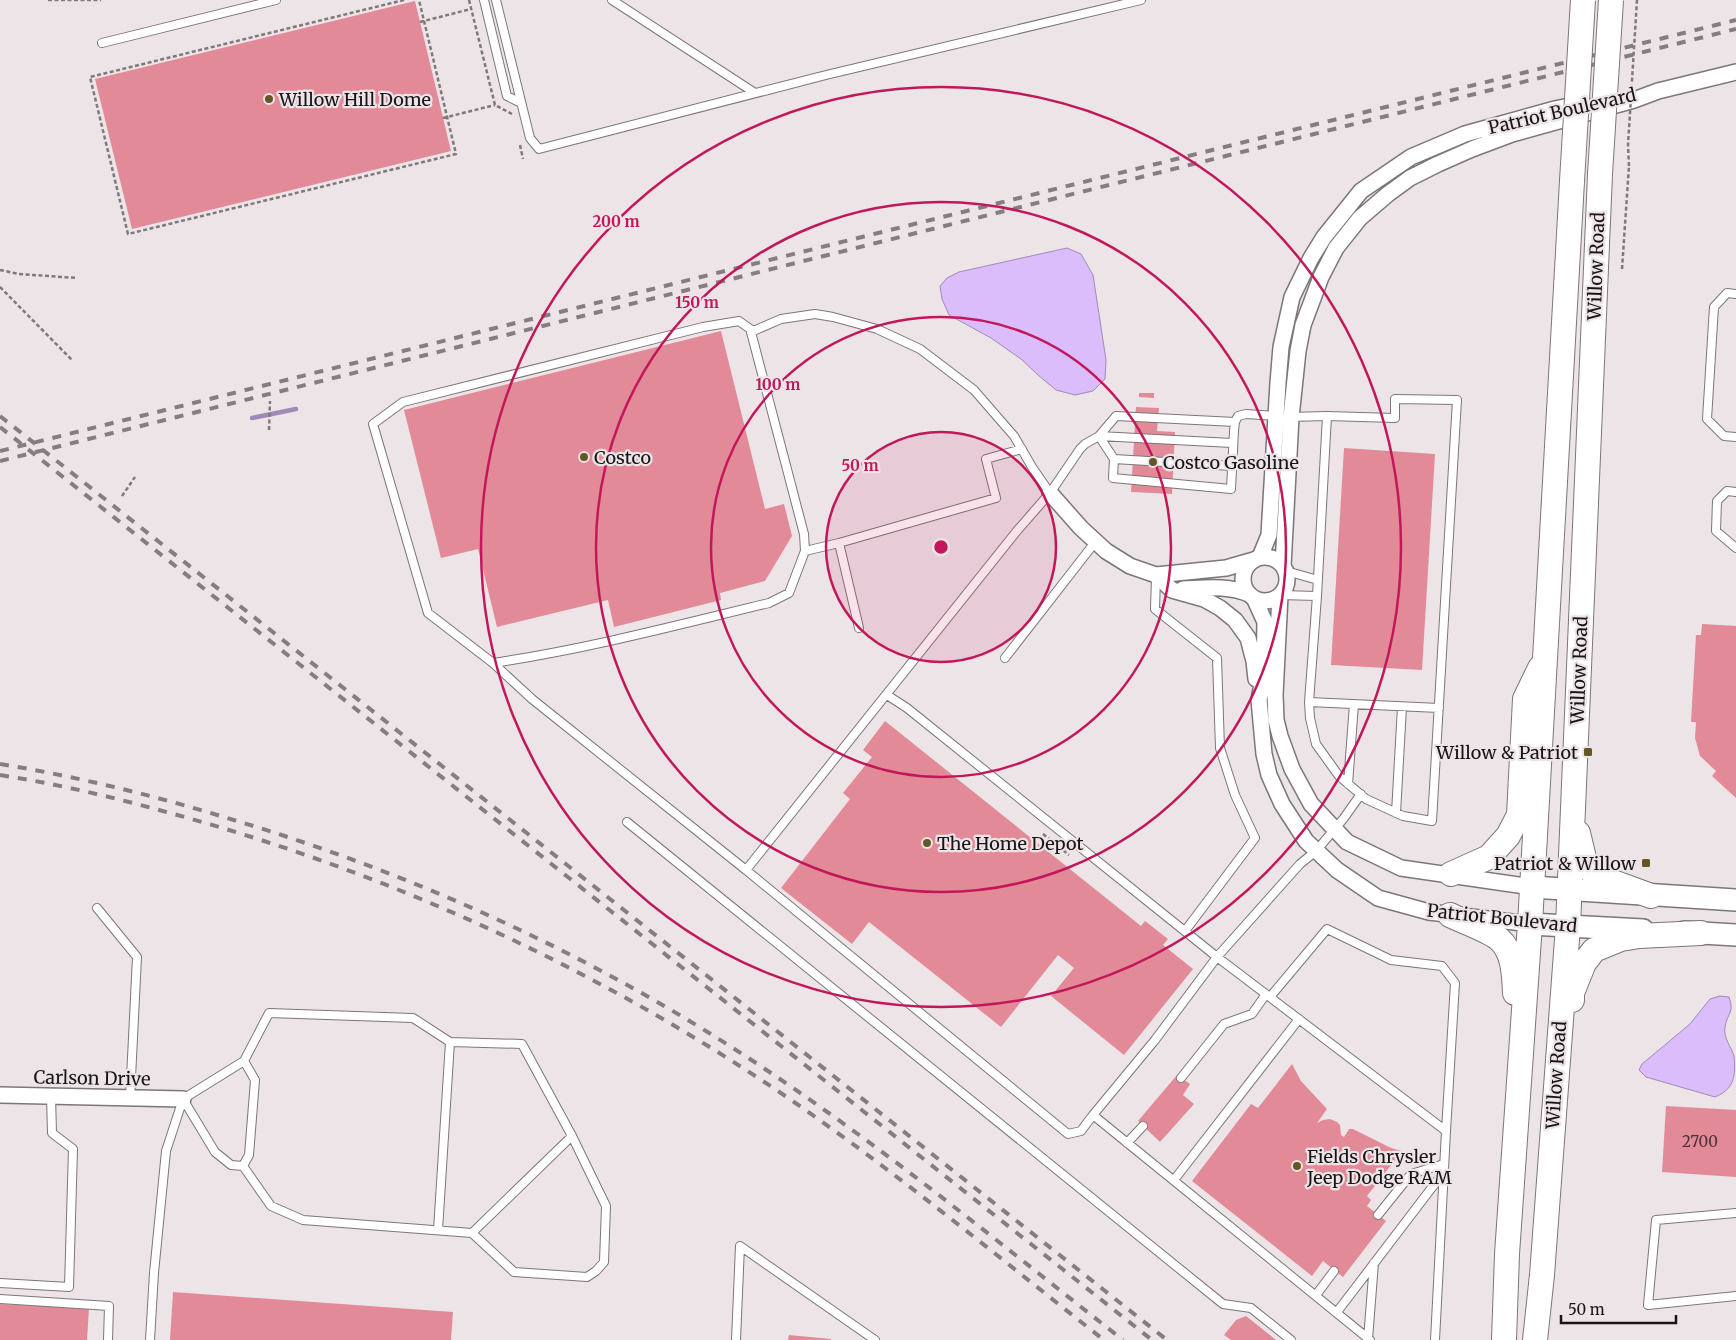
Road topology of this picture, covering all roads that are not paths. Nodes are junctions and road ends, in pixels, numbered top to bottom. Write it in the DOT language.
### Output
graph roads {
  1 [pos="276,0"];
  2 [pos="484,0"];
  3 [pos="496,0"];
  4 [pos="612,0"];
  5 [pos="1141,0"];
  6 [pos="1583,0"];
  7 [pos="1611,0"];
  8 [pos="102,43"];
  9 [pos="1736,72"];
  10 [pos="755,93"];
  11 [pos="522,104"];
  12 [pos="1736,294"];
  13 [pos="753,331"];
  14 [pos="1284,416"];
  15 [pos="1327,416"];
  16 [pos="1234,422"];
  17 [pos="1099,436"];
  18 [pos="1736,437"];
  19 [pos="1232,443"];
  20 [pos="1022,449"];
  21 [pos="1114,459"];
  22 [pos="1232,466"];
  23 [pos="1050,492"];
  24 [pos="1736,492"];
  25 [pos="1096,541"];
  26 [pos="838,543"];
  27 [pos="1736,548"];
  28 [pos="805,550"];
  29 [pos="1257,558"];
  30 [pos="1284,568"];
  31 [pos="1156,575"];
  32 [pos="1318,580"];
  33 [pos="1172,590"];
  34 [pos="1280,595"];
  35 [pos="1252,596"];
  36 [pos="1317,596"];
  37 [pos="859,628"];
  38 [pos="1545,657"];
  39 [pos="1005,658"];
  40 [pos="493,663"];
  41 [pos="887,695"];
  42 [pos="1258,700"];
  43 [pos="1308,702"];
  44 [pos="1354,704"];
  45 [pos="1402,706"];
  46 [pos="1439,708"];
  47 [pos="1348,784"];
  48 [pos="1361,794"];
  49 [pos="1574,799"];
  50 [pos="1396,813"];
  51 [pos="628,822"];
  52 [pos="1335,829"];
  53 [pos="1316,851"];
  54 [pos="746,870"];
  55 [pos="1451,874"];
  56 [pos="1532,887"];
  57 [pos="1570,890"];
  58 [pos="1651,896"];
  59 [pos="1736,900"];
  60 [pos="97,908"];
  61 [pos="1450,915"];
  62 [pos="1530,924"];
  63 [pos="1568,926"];
  64 [pos="1185,931"];
  65 [pos="1701,933"];
  66 [pos="1736,935"];
  67 [pos="1217,957"];
  68 [pos="1268,996"];
  69 [pos="1299,1019"];
  70 [pos="450,1042"];
  71 [pos="244,1061"];
  72 [pos="1181,1078"];
  73 [pos="0,1095"];
  74 [pos="51,1096"];
  75 [pos="130,1098"];
  76 [pos="183,1099"];
  77 [pos="1093,1114"];
  78 [pos="1143,1126"];
  79 [pos="1446,1131"];
  80 [pos="572,1136"];
  81 [pos="1128,1143"];
  82 [pos="1444,1164"];
  83 [pos="243,1166"];
  84 [pos="1443,1173"];
  85 [pos="1174,1180"];
  86 [pos="1736,1213"];
  87 [pos="1378,1215"];
  88 [pos="438,1230"];
  89 [pos="472,1233"];
  90 [pos="1508,1254"];
  91 [pos="1374,1264"];
  92 [pos="1334,1270"];
  93 [pos="1542,1275"];
  94 [pos="0,1283"];
  95 [pos="1316,1295"];
  96 [pos="1736,1296"];
  97 [pos="0,1299"];
  98 [pos="1337,1312"];
  99 [pos="1369,1339"];
  100 [pos="108,1340"];
  101 [pos="150,1340"];
  102 [pos="736,1340"];
  103 [pos="875,1340"];
  104 [pos="1291,1340"];
  105 [pos="1435,1340"];
  106 [pos="1504,1340"];
  107 [pos="1535,1340"];
  1 -- 8 [label="lane"];
  2 -- 11 [label="lane"];
  3 -- 11 [label="lane"];
  4 -- 10 [label="lane"];
  5 -- 10 [label="lane"];
  6 -- 38 [label="main road, Willow Road, bridge"];
  7 -- 49 [label="main road, Willow Road, bridge"];
  9 -- 14 [label="street, Patriot Boulevard"];
  10 -- 11 [label="lane"];
  12 -- 18 [label="lane"];
  13 -- 20 [label="lane"];
  13 -- 28 [label="lane"];
  13 -- 40 [label="lane"];
  14 -- 15 [label="lane"];
  14 -- 16 [label="lane"];
  14 -- 29 [label="street, Patriot Boulevard"];
  14 -- 30 [label="street, Patriot Boulevard"];
  15 -- 32 [label="lane"];
  15 -- 46 [label="lane"];
  16 -- 17 [label="lane"];
  16 -- 19 [label="lane"];
  17 -- 19 [label="lane"];
  17 -- 21 [label="lane"];
  17 -- 23 [label="lane"];
  19 -- 22 [label="lane"];
  20 -- 23 [label="lane"];
  20 -- 26 [label="lane"];
  21 -- 22 [label="lane"];
  21 -- 22 [label="lane"];
  23 -- 25 [label="street"];
  23 -- 41 [label="lane"];
  24 -- 27 [label="lane"];
  25 -- 31 [label="street"];
  25 -- 39 [label="lane"];
  26 -- 28 [label="lane"];
  26 -- 37 [label="lane"];
  28 -- 40 [label="lane"];
  29 -- 30 [label="street"];
  29 -- 31 [label="street"];
  29 -- 35 [label="street, Patriot Boulevard"];
  30 -- 32 [label="lane"];
  30 -- 34 [label="street, Patriot Boulevard"];
  31 -- 33 [label="street"];
  31 -- 64 [label="lane"];
  32 -- 36 [label="lane"];
  33 -- 35 [label="street"];
  33 -- 42 [label="street"];
  34 -- 35 [label="street"];
  34 -- 36 [label="lane"];
  34 -- 52 [label="street, Patriot Boulevard"];
  35 -- 42 [label="street, Patriot Boulevard"];
  36 -- 43 [label="lane"];
  38 -- 55 [label="main road"];
  38 -- 56 [label="main road, Willow Road"];
  40 -- 54 [label="lane"];
  41 -- 54 [label="lane"];
  41 -- 64 [label="lane"];
  42 -- 53 [label="street, Patriot Boulevard"];
  43 -- 44 [label="lane"];
  43 -- 47 [label="lane"];
  44 -- 45 [label="lane"];
  44 -- 47 [label="lane"];
  45 -- 46 [label="lane"];
  45 -- 50 [label="lane"];
  46 -- 50 [label="lane"];
  47 -- 48 [label="lane"];
  48 -- 50 [label="lane"];
  48 -- 52 [label="lane"];
  49 -- 57 [label="main road, Willow Road"];
  49 -- 58 [label="main road"];
  51 -- 104 [label="lane"];
  52 -- 53 [label="lane"];
  52 -- 55 [label="street, Patriot Boulevard"];
  53 -- 61 [label="street, Patriot Boulevard"];
  53 -- 67 [label="lane"];
  54 -- 77 [label="lane"];
  55 -- 56 [label="street, Patriot Boulevard"];
  56 -- 57 [label="main road, Patriot Boulevard"];
  56 -- 62 [label="main road, Willow Road"];
  57 -- 58 [label="main road, Patriot Boulevard"];
  57 -- 63 [label="main road, Willow Road"];
  58 -- 59 [label="main road, Patriot Boulevard"];
  60 -- 75 [label="lane"];
  61 -- 62 [label="street, Patriot Boulevard"];
  61 -- 90 [label="main road"];
  62 -- 63 [label="main road, Patriot Boulevard"];
  62 -- 90 [label="main road, Willow Road"];
  63 -- 65 [label="main road, Patriot Boulevard"];
  63 -- 93 [label="main road, Willow Road"];
  64 -- 67 [label="lane"];
  65 -- 66 [label="main road, Patriot Boulevard"];
  65 -- 93 [label="main road"];
  67 -- 68 [label="lane"];
  67 -- 77 [label="lane"];
  68 -- 69 [label="lane"];
  68 -- 72 [label="lane"];
  68 -- 79 [label="lane"];
  69 -- 79 [label="lane"];
  69 -- 85 [label="lane"];
  70 -- 71 [label="lane"];
  70 -- 80 [label="lane"];
  70 -- 88 [label="lane"];
  71 -- 76 [label="lane"];
  71 -- 83 [label="lane"];
  73 -- 74 [label="street, Carlson Drive"];
  74 -- 75 [label="street, Carlson Drive"];
  74 -- 94 [label="lane"];
  75 -- 76 [label="street, Carlson Drive"];
  76 -- 83 [label="lane"];
  76 -- 101 [label="lane"];
  77 -- 81 [label="lane"];
  78 -- 81 [label="lane"];
  79 -- 82 [label="lane"];
  80 -- 89 [label="lane"];
  80 -- 89 [label="lane"];
  81 -- 85 [label="lane"];
  82 -- 84 [label="lane"];
  82 -- 87 [label="lane"];
  83 -- 88 [label="lane"];
  84 -- 91 [label="lane"];
  84 -- 105 [label="lane"];
  85 -- 95 [label="lane"];
  86 -- 96 [label="lane"];
  88 -- 89 [label="lane"];
  90 -- 106 [label="main road, Willow Road"];
  91 -- 98 [label="lane"];
  91 -- 99 [label="lane"];
  92 -- 95 [label="lane"];
  93 -- 107 [label="main road, Willow Road"];
  95 -- 98 [label="lane"];
  97 -- 100 [label="lane"];
  98 -- 99 [label="lane"];
  102 -- 103 [label="lane"];
}
